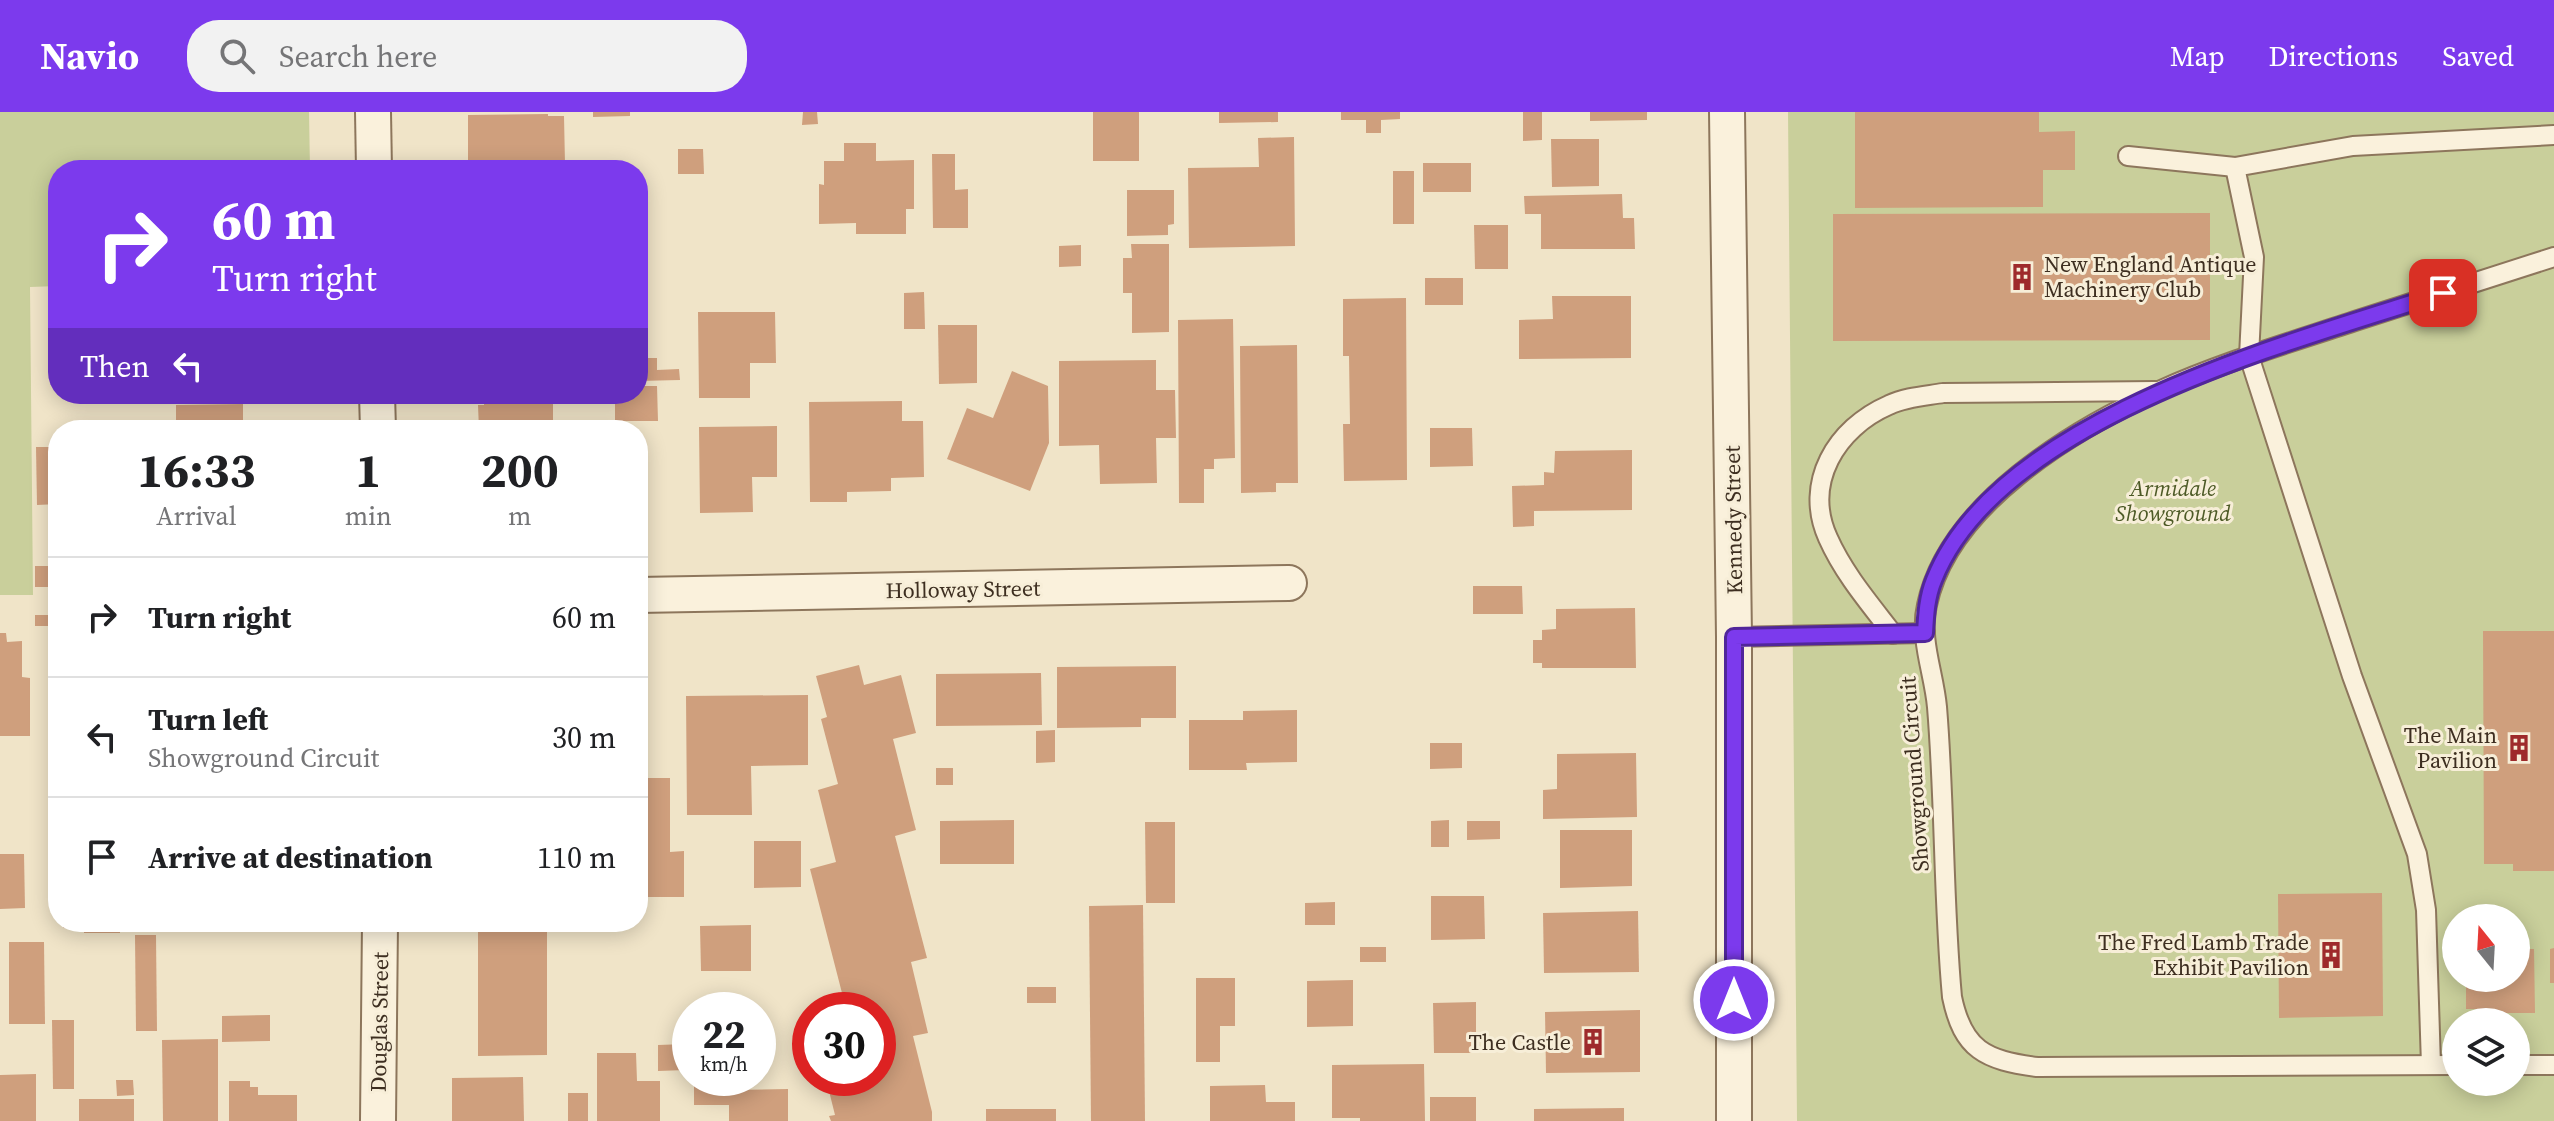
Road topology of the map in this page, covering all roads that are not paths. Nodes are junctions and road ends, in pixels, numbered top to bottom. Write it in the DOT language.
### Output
graph roads {
  1 [pos="373,112"];
  2 [pos="1727,112"];
  3 [pos="2554,135"];
  4 [pos="2128,156"];
  5 [pos="374,160"];
  6 [pos="2235,167"];
  7 [pos="2554,257"];
  8 [pos="2249,356"];
  9 [pos="2158,391"];
  10 [pos="1289,583"];
  11 [pos="648,595"];
  12 [pos="1925,633"];
  13 [pos="1893,634"];
  14 [pos="1734,637"];
  15 [pos="380,932"];
  16 [pos="2431,1065"];
  17 [pos="2442,1065"];
  18 [pos="2530,1065"];
  19 [pos="2554,1065"];
  20 [pos="378,1121"];
  21 [pos="1734,1121"];
  1 -- 5 [label="street"];
  2 -- 14 [label="street, Kennedy Street"];
  3 -- 6 [label="lane"];
  4 -- 6 [label="lane"];
  6 -- 8 [label="lane"];
  7 -- 8 [label="lane, Showground Circuit"];
  8 -- 9 [label="lane, Showground Circuit"];
  8 -- 16 [label="lane"];
  9 -- 12 [label="lane, Showground Circuit"];
  9 -- 13 [label="lane"];
  10 -- 11 [label="street, Holloway Street"];
  12 -- 13 [label="lane"];
  12 -- 16 [label="lane, Showground Circuit"];
  13 -- 14 [label="lane"];
  14 -- 21 [label="street, Kennedy Street"];
  15 -- 20 [label="street, Douglas Street"];
  16 -- 17 [label="lane, Showground Circuit"];
  18 -- 19 [label="lane"];
}
